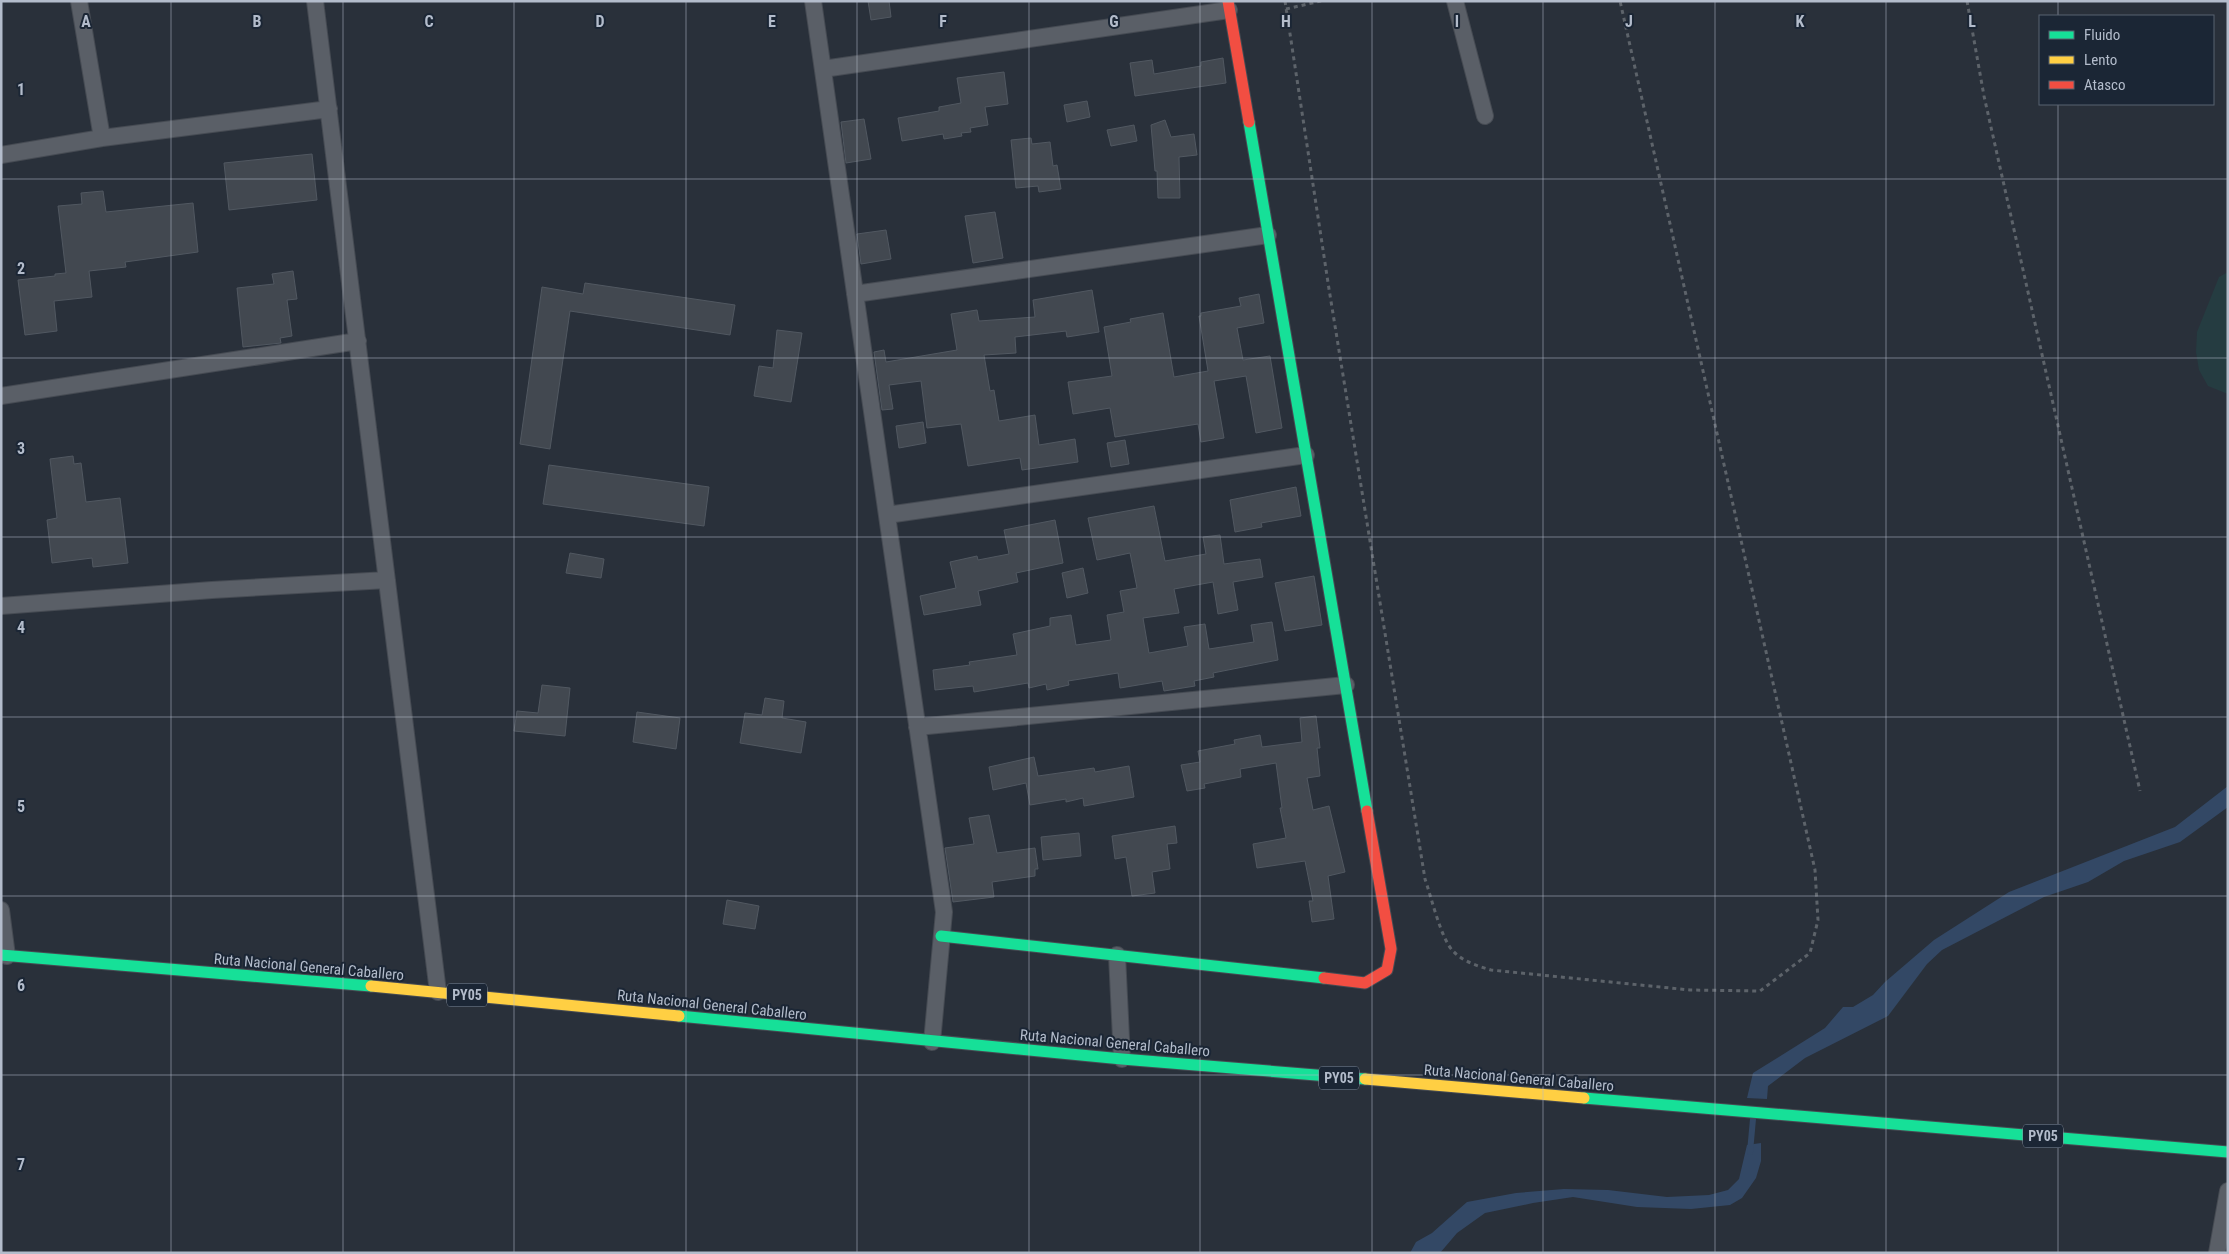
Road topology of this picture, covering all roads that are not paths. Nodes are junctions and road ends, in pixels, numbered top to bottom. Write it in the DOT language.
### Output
graph roads {
  1 [pos="79,1"];
  2 [pos="315,1"];
  3 [pos="813,1"];
  4 [pos="1455,1"];
  5 [pos="1229,6"];
  6 [pos="823,69"];
  7 [pos="328,109"];
  8 [pos="1485,116"];
  9 [pos="102,138"];
  10 [pos="1,155"];
  11 [pos="1268,235"];
  12 [pos="855,294"];
  13 [pos="358,340"];
  14 [pos="1,396"];
  15 [pos="1306,455"];
  16 [pos="887,515"];
  17 [pos="387,580"];
  18 [pos="1,606"];
  19 [pos="1346,685"];
  20 [pos="917,727"];
  21 [pos="1,910"];
  22 [pos="941,936"];
  23 [pos="1117,955"];
  24 [pos="4,956"];
  25 [pos="438,992"];
  26 [pos="932,1042"];
  27 [pos="1122,1060"];
  28 [pos="2228,1152"];
  29 [pos="2228,1192"];
  30 [pos="2217,1253"];
  1 -- 9 [label="street"];
  2 -- 7 [label="street"];
  3 -- 6 [label="street"];
  4 -- 8 [label="street"];
  5 -- 6 [label="street"];
  5 -- 11 [label="main road"];
  6 -- 12 [label="street"];
  7 -- 9 [label="street"];
  7 -- 13 [label="street"];
  9 -- 10 [label="street"];
  11 -- 12 [label="street"];
  11 -- 15 [label="main road"];
  12 -- 16 [label="street"];
  13 -- 14 [label="street"];
  13 -- 17 [label="street"];
  15 -- 16 [label="street"];
  15 -- 19 [label="main road"];
  16 -- 20 [label="street"];
  17 -- 18 [label="street"];
  17 -- 25 [label="street"];
  19 -- 20 [label="street"];
  19 -- 23 [label="main road"];
  20 -- 22 [label="street"];
  21 -- 24 [label="street"];
  22 -- 23 [label="main road"];
  22 -- 26 [label="street"];
  23 -- 27 [label="street"];
  24 -- 25 [label="main road, Ruta Nacional General Caballero / PY05"];
  25 -- 26 [label="main road, Ruta Nacional General Caballero / PY05"];
  26 -- 27 [label="main road, Ruta Nacional General Caballero / PY05"];
  27 -- 28 [label="main road, Ruta Nacional General Caballero / PY05"];
  29 -- 30 [label="street"];
}
